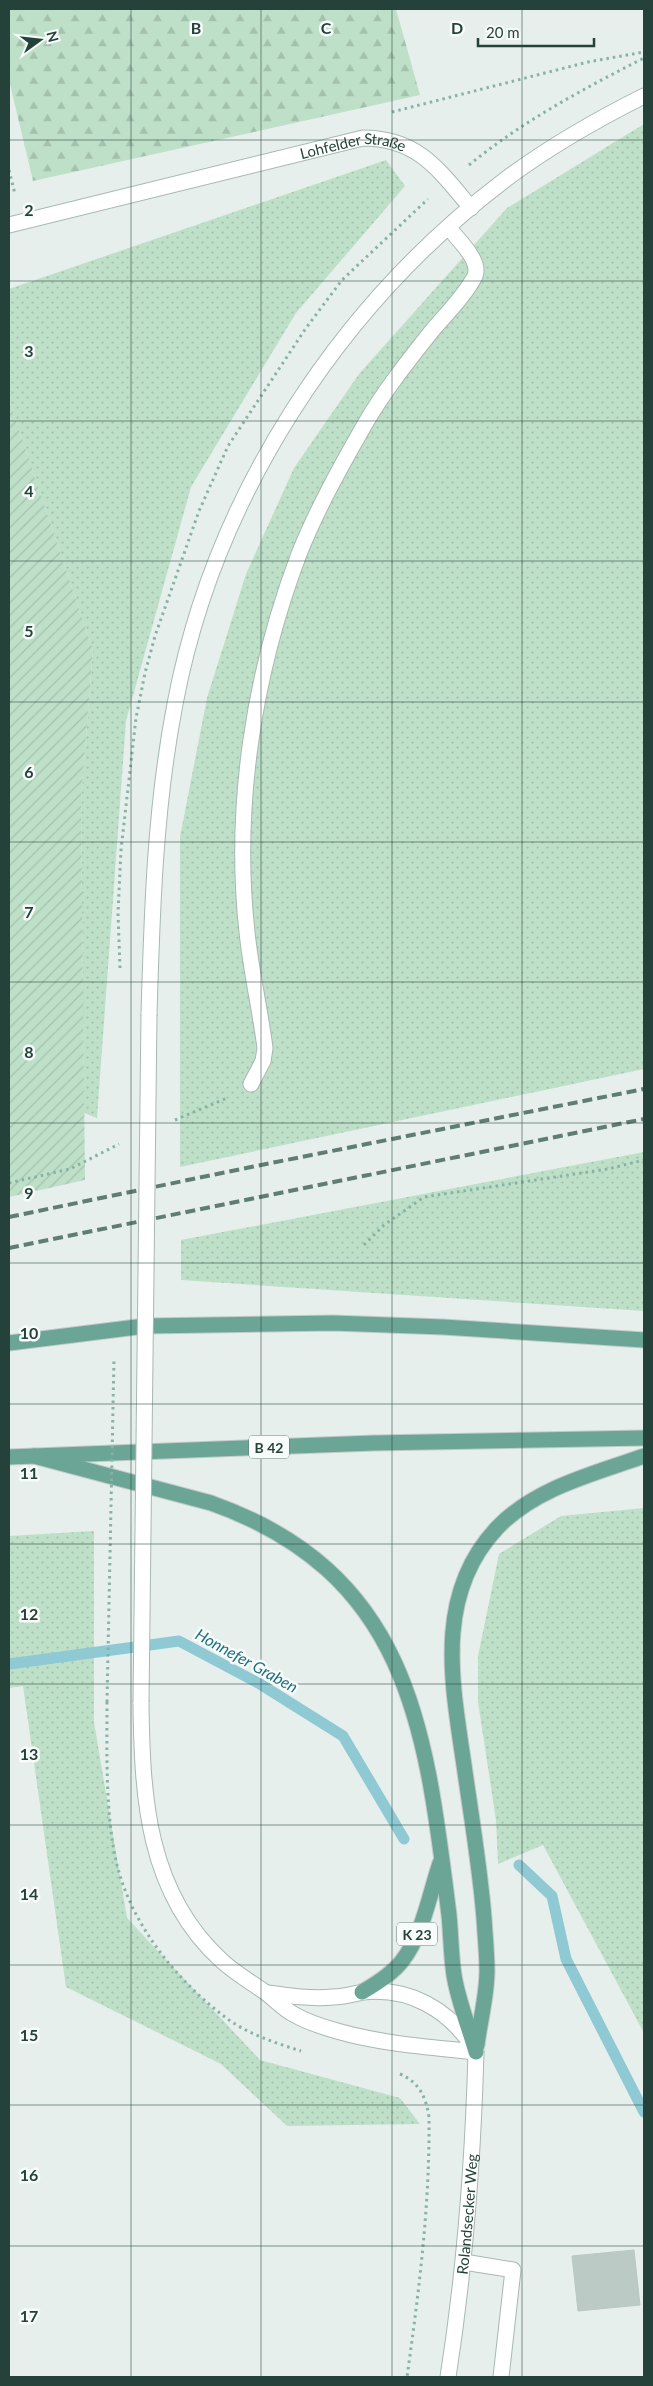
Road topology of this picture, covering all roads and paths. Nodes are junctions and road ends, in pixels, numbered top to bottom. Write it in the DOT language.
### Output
graph roads {
  1 [pos="644,52"];
  2 [pos="644,96"];
  3 [pos="363,138"];
  4 [pos="471,208"];
  5 [pos="9,225"];
  6 [pos="449,228"];
  7 [pos="155,636"];
  8 [pos="121,974"];
  9 [pos="251,1084"];
  10 [pos="168,1122"];
  11 [pos="125,1141"];
  12 [pos="644,1160"];
  13 [pos="9,1183"];
  14 [pos="364,1245"];
  15 [pos="145,1326"];
  16 [pos="644,1340"];
  17 [pos="9,1342"];
  18 [pos="114,1359"];
  19 [pos="644,1438"];
  20 [pos="34,1456"];
  21 [pos="644,1456"];
  22 [pos="9,1458"];
  23 [pos="442,1857"];
  24 [pos="266,1992"];
  25 [pos="362,1992"];
  26 [pos="302,2052"];
  27 [pos="476,2052"];
  28 [pos="392,2072"];
  29 [pos="464,2262"];
  30 [pos="407,2377"];
  31 [pos="448,2377"];
  32 [pos="501,2377"];
  1 -- 3 [label="path"];
  2 -- 4 [label="street"];
  3 -- 4 [label="street, Lohfelder Straße"];
  3 -- 5 [label="street, Lohfelder Straße"];
  4 -- 6 [label="street"];
  6 -- 9 [label="street"];
  6 -- 15 [label="street, K 23, bridge"];
  7 -- 8 [label="path"];
  9 -- 10 [label="path"];
  11 -- 13 [label="path"];
  12 -- 14 [label="path"];
  15 -- 16 [label="main road"];
  15 -- 17 [label="main road"];
  15 -- 24 [label="street, K 23, bridge"];
  18 -- 26 [label="path, bridge"];
  19 -- 20 [label="main road, B 42"];
  20 -- 22 [label="main road, B 42"];
  20 -- 23 [label="main road"];
  21 -- 27 [label="main road"];
  23 -- 25 [label="main road, K 23"];
  23 -- 27 [label="main road"];
  24 -- 25 [label="street, K 23"];
  24 -- 27 [label="street, K 23"];
  25 -- 27 [label="street, K 23"];
  27 -- 29 [label="street, Rolandsecker Weg"];
  28 -- 30 [label="path"];
  29 -- 31 [label="street, Rolandsecker Weg"];
  29 -- 32 [label="street"];
}
